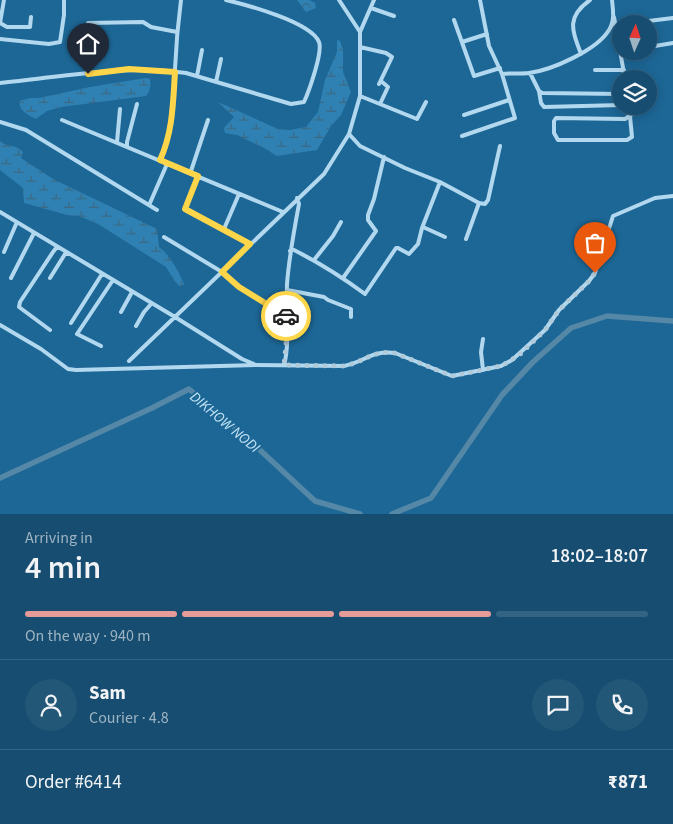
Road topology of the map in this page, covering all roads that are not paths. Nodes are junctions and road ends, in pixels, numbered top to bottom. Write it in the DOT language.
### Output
graph roads {
  1 [pos="4,0"];
  2 [pos="64,0"];
  3 [pos="181,0"];
  4 [pos="226,0"];
  5 [pos="339,0"];
  6 [pos="374,0"];
  7 [pos="480,0"];
  8 [pos="590,0"];
  9 [pos="612,0"];
  10 [pos="371,8"];
  11 [pos="614,15"];
  12 [pos="394,16"];
  13 [pos="31,17"];
  14 [pos="673,18"];
  15 [pos="454,20"];
  16 [pos="658,20"];
  17 [pos="612,22"];
  18 [pos="0,23"];
  19 [pos="177,32"];
  20 [pos="360,32"];
  21 [pos="487,34"];
  22 [pos="0,39"];
  23 [pos="462,42"];
  24 [pos="673,44"];
  25 [pos="658,46"];
  26 [pos="360,47"];
  27 [pos="202,50"];
  28 [pos="581,54"];
  29 [pos="221,59"];
  30 [pos="622,60"];
  31 [pos="500,68"];
  32 [pos="595,70"];
  33 [pos="612,70"];
  34 [pos="624,70"];
  35 [pos="175,72"];
  36 [pos="530,73"];
  37 [pos="88,74"];
  38 [pos="502,74"];
  39 [pos="197,76"];
  40 [pos="0,82"];
  41 [pos="216,82"];
  42 [pos="538,91"];
  43 [pos="612,94"];
  44 [pos="360,96"];
  45 [pos="509,100"];
  46 [pos="426,102"];
  47 [pos="137,104"];
  48 [pos="380,104"];
  49 [pos="612,105"];
  50 [pos="120,109"];
  51 [pos="464,115"];
  52 [pos="631,116"];
  53 [pos="62,120"];
  54 [pos="208,120"];
  55 [pos="0,122"];
  56 [pos="349,134"];
  57 [pos="462,136"];
  58 [pos="117,142"];
  59 [pos="128,146"];
  60 [pos="500,146"];
  61 [pos="384,156"];
  62 [pos="160,160"];
  63 [pos="167,164"];
  64 [pos="192,174"];
  65 [pos="198,176"];
  66 [pos="440,182"];
  67 [pos="239,194"];
  68 [pos="673,196"];
  69 [pos="297,198"];
  70 [pos="148,204"];
  71 [pos="479,204"];
  72 [pos="157,210"];
  73 [pos="0,212"];
  74 [pos="283,212"];
  75 [pos="17,222"];
  76 [pos="342,222"];
  77 [pos="423,227"];
  78 [pos="224,229"];
  79 [pos="34,233"];
  80 [pos="164,237"];
  81 [pos="445,237"];
  82 [pos="466,239"];
  83 [pos="250,244"];
  84 [pos="57,247"];
  85 [pos="290,250"];
  86 [pos="4,252"];
  87 [pos="69,254"];
  88 [pos="314,260"];
  89 [pos="222,272"];
  90 [pos="102,274"];
  91 [pos="11,278"];
  92 [pos="50,278"];
  93 [pos="343,278"];
  94 [pos="113,280"];
  95 [pos="287,290"];
  96 [pos="132,292"];
  97 [pos="152,303"];
  98 [pos="121,312"];
  99 [pos="286,315"];
  100 [pos="176,317"];
  101 [pos="351,317"];
  102 [pos="72,323"];
  103 [pos="0,324"];
  104 [pos="136,326"];
  105 [pos="50,330"];
  106 [pos="483,339"];
  107 [pos="101,346"];
  108 [pos="129,360"];
  109 [pos="256,365"];
  110 [pos="284,365"];
  111 [pos="483,370"];
  1 -- 18 [label="street"];
  2 -- 22 [label="street"];
  3 -- 19 [label="street"];
  4 -- 41 [label="street"];
  5 -- 20 [label="street"];
  6 -- 10 [label="street"];
  7 -- 21 [label="street"];
  8 -- 28 [label="street"];
  9 -- 11 [label="street"];
  10 -- 12 [label="street"];
  10 -- 20 [label="street"];
  13 -- 18 [label="street"];
  14 -- 16 [label="street"];
  15 -- 23 [label="street"];
  17 -- 28 [label="street"];
  19 -- 35 [label="street"];
  19 -- 37 [label="street"];
  20 -- 26 [label="street"];
  21 -- 23 [label="street"];
  21 -- 31 [label="street"];
  23 -- 31 [label="street"];
  24 -- 25 [label="street"];
  26 -- 44 [label="street"];
  26 -- 48 [label="street"];
  27 -- 39 [label="street"];
  28 -- 36 [label="street"];
  29 -- 41 [label="street"];
  30 -- 34 [label="street"];
  31 -- 38 [label="street"];
  32 -- 33 [label="street"];
  35 -- 37 [label="street"];
  35 -- 39 [label="street"];
  35 -- 62 [label="street"];
  36 -- 38 [label="street"];
  36 -- 42 [label="street"];
  37 -- 40 [label="street"];
  38 -- 45 [label="street"];
  39 -- 41 [label="street"];
  42 -- 43 [label="street"];
  42 -- 49 [label="street"];
  44 -- 48 [label="street"];
  44 -- 56 [label="street"];
  45 -- 51 [label="street"];
  45 -- 57 [label="street"];
  46 -- 48 [label="street"];
  47 -- 59 [label="street"];
  50 -- 58 [label="street"];
  52 -- 52 [label="street"];
  53 -- 58 [label="street"];
  54 -- 64 [label="street"];
  55 -- 70 [label="street"];
  56 -- 61 [label="street"];
  56 -- 69 [label="street"];
  58 -- 59 [label="street"];
  59 -- 62 [label="street"];
  60 -- 71 [label="street"];
  61 -- 66 [label="street"];
  61 -- 93 [label="street"];
  62 -- 63 [label="street"];
  63 -- 64 [label="street"];
  63 -- 70 [label="street"];
  64 -- 65 [label="street"];
  65 -- 67 [label="street"];
  65 -- 78 [label="street"];
  66 -- 71 [label="street"];
  66 -- 77 [label="street"];
  67 -- 74 [label="street"];
  67 -- 78 [label="street"];
  68 -- 111 [label="street"];
  69 -- 74 [label="street"];
  69 -- 85 [label="street"];
  70 -- 72 [label="street"];
  71 -- 82 [label="street"];
  73 -- 75 [label="street"];
  74 -- 83 [label="street"];
  75 -- 79 [label="street"];
  75 -- 86 [label="street"];
  76 -- 88 [label="street"];
  77 -- 81 [label="street"];
  77 -- 93 [label="street"];
  78 -- 83 [label="street"];
  79 -- 84 [label="street"];
  79 -- 91 [label="street"];
  80 -- 89 [label="street"];
  83 -- 89 [label="street"];
  84 -- 87 [label="street"];
  84 -- 105 [label="street"];
  85 -- 88 [label="street"];
  85 -- 95 [label="street"];
  87 -- 90 [label="street"];
  87 -- 92 [label="street"];
  88 -- 93 [label="street"];
  89 -- 99 [label="street"];
  89 -- 100 [label="street"];
  90 -- 94 [label="street"];
  90 -- 102 [label="street"];
  94 -- 96 [label="street"];
  94 -- 107 [label="street"];
  95 -- 99 [label="street"];
  95 -- 101 [label="street"];
  96 -- 97 [label="street"];
  96 -- 98 [label="street"];
  97 -- 100 [label="street"];
  97 -- 104 [label="street"];
  99 -- 110 [label="street"];
  100 -- 108 [label="street"];
  100 -- 109 [label="street"];
  103 -- 109 [label="street"];
  106 -- 111 [label="street"];
  109 -- 110 [label="street"];
  110 -- 111 [label="street"];
}
